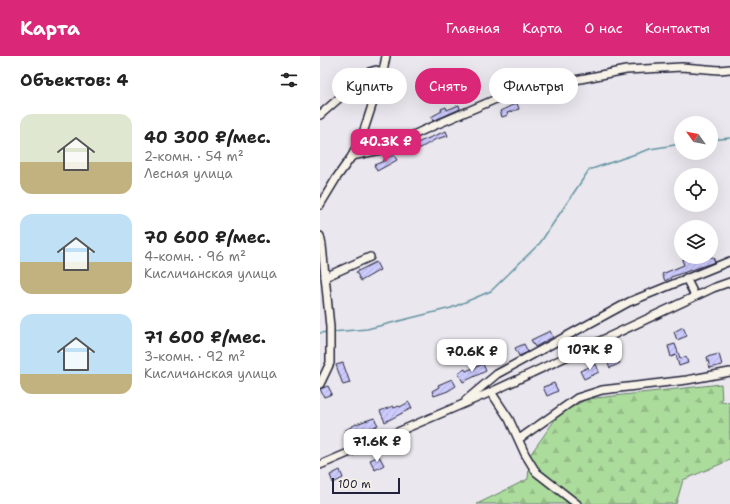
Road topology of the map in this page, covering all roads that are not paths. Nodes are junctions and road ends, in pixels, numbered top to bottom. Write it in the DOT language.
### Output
graph roads {
  1 [pos="386,56"];
  2 [pos="384,68"];
  3 [pos="730,69"];
  4 [pos="332,104"];
  5 [pos="373,104"];
  6 [pos="320,114"];
  7 [pos="352,156"];
  8 [pos="320,205"];
  9 [pos="320,236"];
  10 [pos="370,257"];
  11 [pos="730,261"];
  12 [pos="325,276"];
  13 [pos="686,278"];
  14 [pos="730,282"];
  15 [pos="695,296"];
  16 [pos="730,372"];
  17 [pos="321,382"];
  18 [pos="491,392"];
  19 [pos="460,406"];
  20 [pos="519,439"];
  21 [pos="320,465"];
  22 [pos="577,504"];
  1 -- 2 [label="street"];
  3 -- 7 [label="street"];
  4 -- 6 [label="street"];
  5 -- 7 [label="street"];
  7 -- 8 [label="street"];
  9 -- 12 [label="street"];
  10 -- 12 [label="street"];
  11 -- 13 [label="street"];
  12 -- 17 [label="street"];
  13 -- 15 [label="street"];
  13 -- 19 [label="street"];
  14 -- 15 [label="street"];
  15 -- 18 [label="street"];
  16 -- 20 [label="street"];
  18 -- 19 [label="street"];
  18 -- 20 [label="street"];
  19 -- 21 [label="street"];
  20 -- 22 [label="street"];
}
